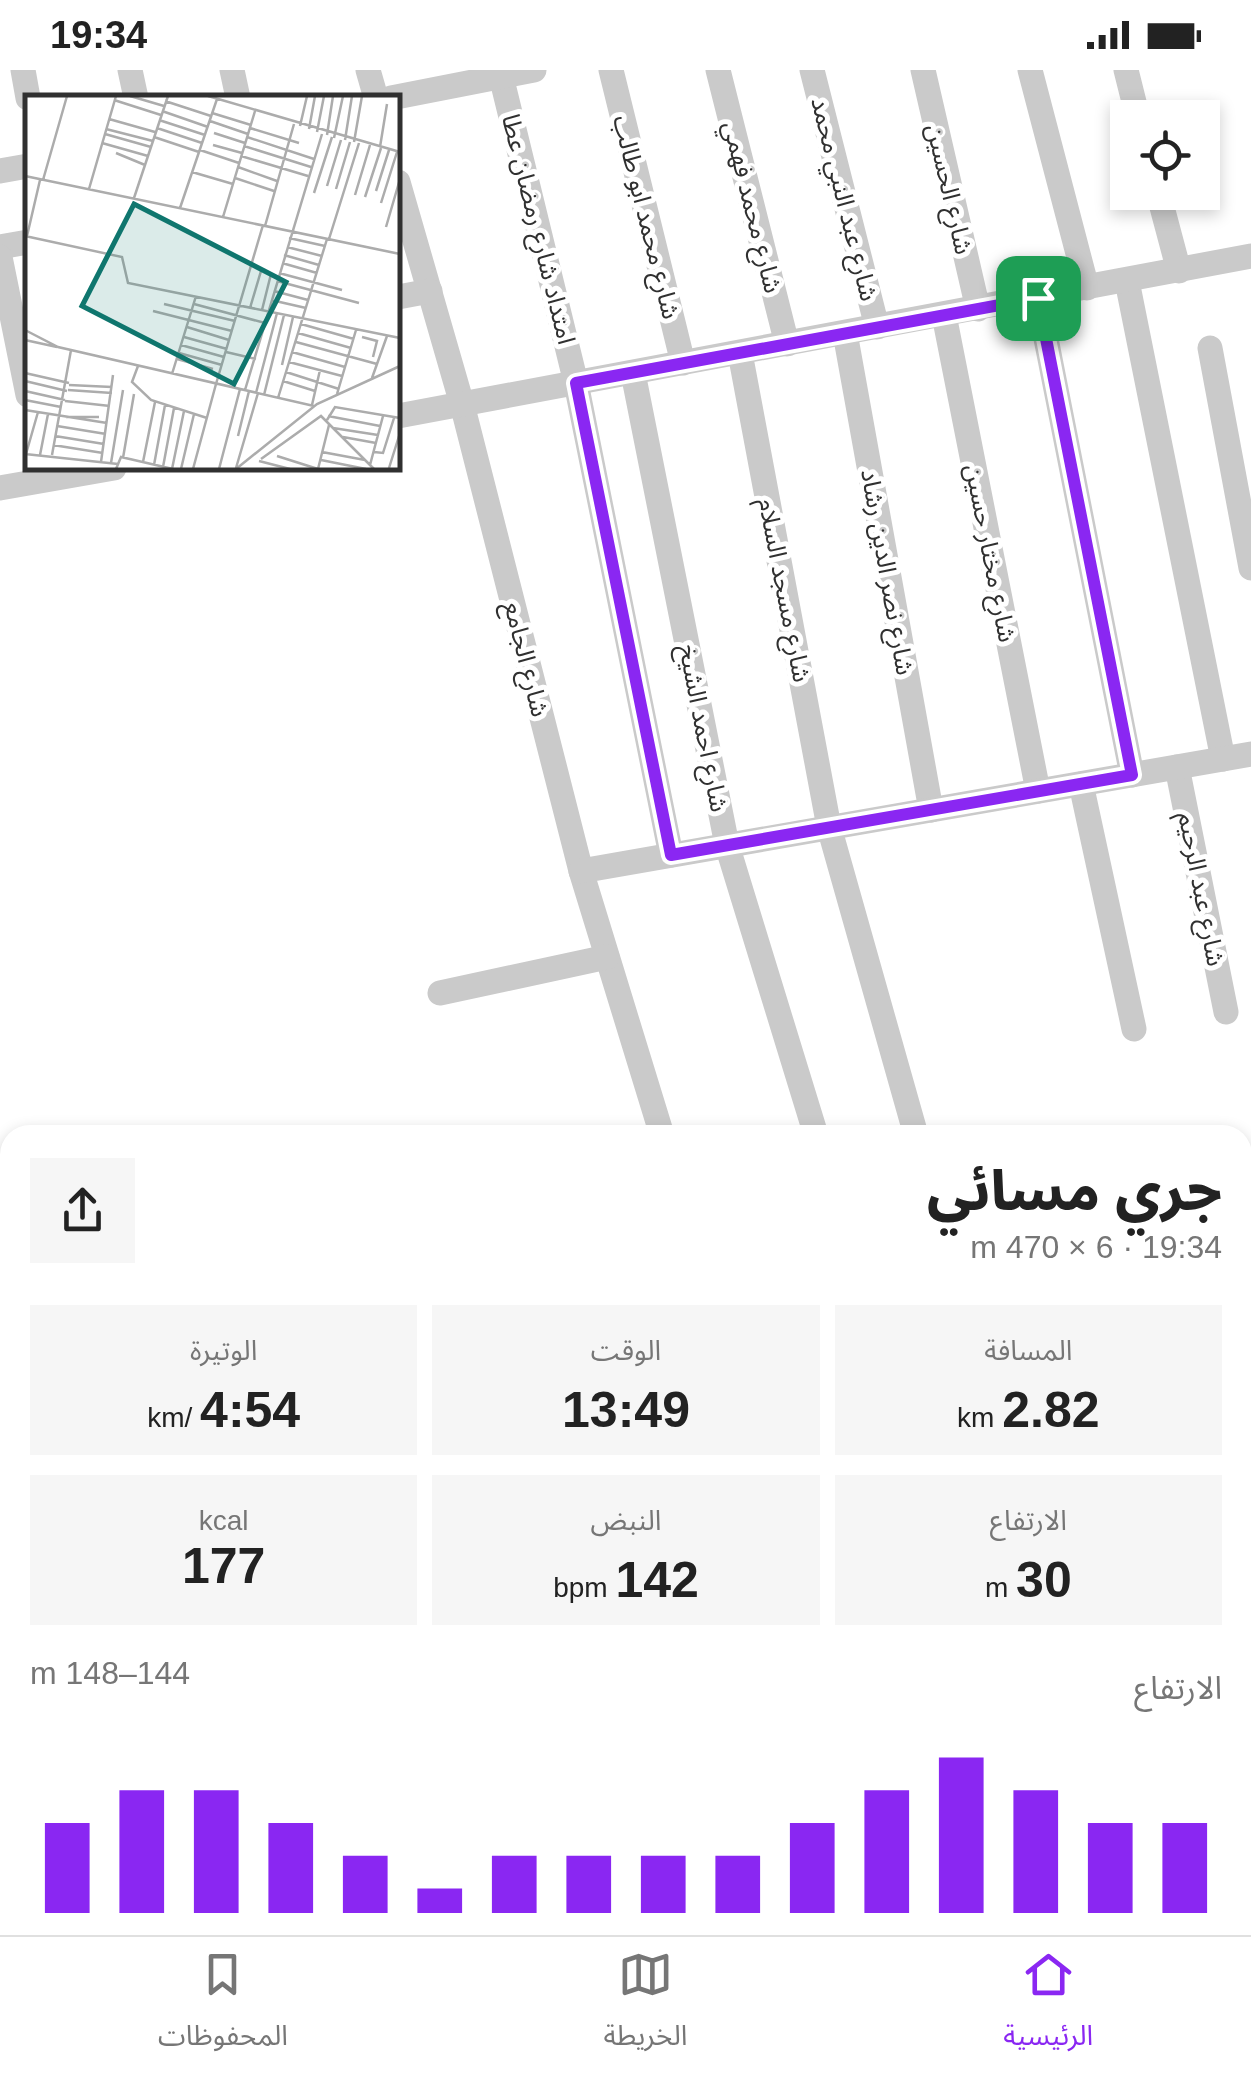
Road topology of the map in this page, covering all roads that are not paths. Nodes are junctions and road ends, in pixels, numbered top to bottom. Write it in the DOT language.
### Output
graph roads {
  1 [pos="23,70"];
  2 [pos="130,70"];
  3 [pos="232,70"];
  4 [pos="368,70"];
  5 [pos="534,70"];
  6 [pos="611,70"];
  7 [pos="718,70"];
  8 [pos="812,70"];
  9 [pos="923,70"];
  10 [pos="1030,70"];
  11 [pos="1126,70"];
  12 [pos="501,76"];
  13 [pos="27,95"];
  14 [pos="135,95"];
  15 [pos="237,95"];
  16 [pos="375,95"];
  17 [pos="400,96"];
  18 [pos="1134,100"];
  19 [pos="25,167"];
  20 [pos="0,171"];
  21 [pos="400,189"];
  22 [pos="1162,210"];
  23 [pos="25,243"];
  24 [pos="0,247"];
  25 [pos="1251,256"];
  26 [pos="0,257"];
  27 [pos="1178,272"];
  28 [pos="1127,281"];
  29 [pos="1087,288"];
  30 [pos="430,291"];
  31 [pos="400,297"];
  32 [pos="1038,298"];
  33 [pos="978,308"];
  34 [pos="944,315"];
  35 [pos="877,327"];
  36 [pos="845,334"];
  37 [pos="787,344"];
  38 [pos="1210,348"];
  39 [pos="740,353"];
  40 [pos="24,363"];
  41 [pos="684,363"];
  42 [pos="633,372"];
  43 [pos="576,383"];
  44 [pos="462,404"];
  45 [pos="400,416"];
  46 [pos="90,470"];
  47 [pos="43,474"];
  48 [pos="0,488"];
  49 [pos="1251,568"];
  50 [pos="1251,754"];
  51 [pos="1223,759"];
  52 [pos="1177,767"];
  53 [pos="1132,775"];
  54 [pos="1080,784"];
  55 [pos="1038,792"];
  56 [pos="931,810"];
  57 [pos="829,828"];
  58 [pos="727,845"];
  59 [pos="671,855"];
  60 [pos="580,871"];
  61 [pos="607,956"];
  62 [pos="440,993"];
  63 [pos="1226,1012"];
  64 [pos="1134,1029"];
  65 [pos="659,1125"];
  66 [pos="813,1125"];
  67 [pos="913,1125"];
  1 -- 13 [label="street"];
  2 -- 14 [label="street"];
  3 -- 15 [label="street"];
  4 -- 16 [label="street"];
  5 -- 12 [label="street"];
  6 -- 41 [label="street, شارع محمد ابو طالب"];
  7 -- 37 [label="street, شارع محمد فهمي"];
  8 -- 35 [label="street, شارع عبد النبي محمد"];
  9 -- 33 [label="street, شارع الحسين"];
  10 -- 29 [label="street"];
  11 -- 18 [label="street"];
  12 -- 17 [label="street"];
  12 -- 43 [label="street, امتداد شارع رمضان عطا"];
  19 -- 20 [label="street"];
  21 -- 30 [label="street, شارع الجامع"];
  22 -- 27 [label="street"];
  23 -- 24 [label="street"];
  25 -- 27 [label="street"];
  26 -- 40 [label="street"];
  27 -- 28 [label="street"];
  28 -- 29 [label="street"];
  28 -- 51 [label="street"];
  29 -- 32 [label="street"];
  30 -- 31 [label="street"];
  30 -- 44 [label="street, شارع الجامع"];
  32 -- 33 [label="street"];
  32 -- 53 [label="street"];
  33 -- 34 [label="street"];
  34 -- 35 [label="street"];
  34 -- 55 [label="street, شارع مختار حسين"];
  35 -- 36 [label="street"];
  36 -- 37 [label="street"];
  36 -- 56 [label="street, شارع نصر الدين رشاد"];
  37 -- 39 [label="street"];
  38 -- 49 [label="street"];
  39 -- 41 [label="street"];
  39 -- 57 [label="street, شارع مسجد السلام"];
  41 -- 42 [label="street"];
  42 -- 43 [label="street"];
  42 -- 58 [label="street, شارع احمد الشيخ"];
  43 -- 44 [label="street"];
  43 -- 59 [label="street, امتداد شارع رمضان عطا"];
  44 -- 45 [label="street"];
  44 -- 60 [label="street, شارع الجامع"];
  46 -- 47 [label="street"];
  47 -- 48 [label="street"];
  50 -- 51 [label="street"];
  51 -- 52 [label="street"];
  52 -- 53 [label="street"];
  52 -- 63 [label="street, شارع عبد الرحيم"];
  53 -- 54 [label="street"];
  54 -- 55 [label="street"];
  54 -- 64 [label="street"];
  55 -- 56 [label="street"];
  56 -- 57 [label="street"];
  57 -- 58 [label="street"];
  57 -- 67 [label="street, شارع مسجد السلام"];
  58 -- 59 [label="street"];
  58 -- 66 [label="street, شارع احمد الشيخ"];
  59 -- 60 [label="street"];
  60 -- 61 [label="street, شارع الجامع"];
  61 -- 62 [label="street"];
  61 -- 65 [label="street, شارع الجامع"];
}
